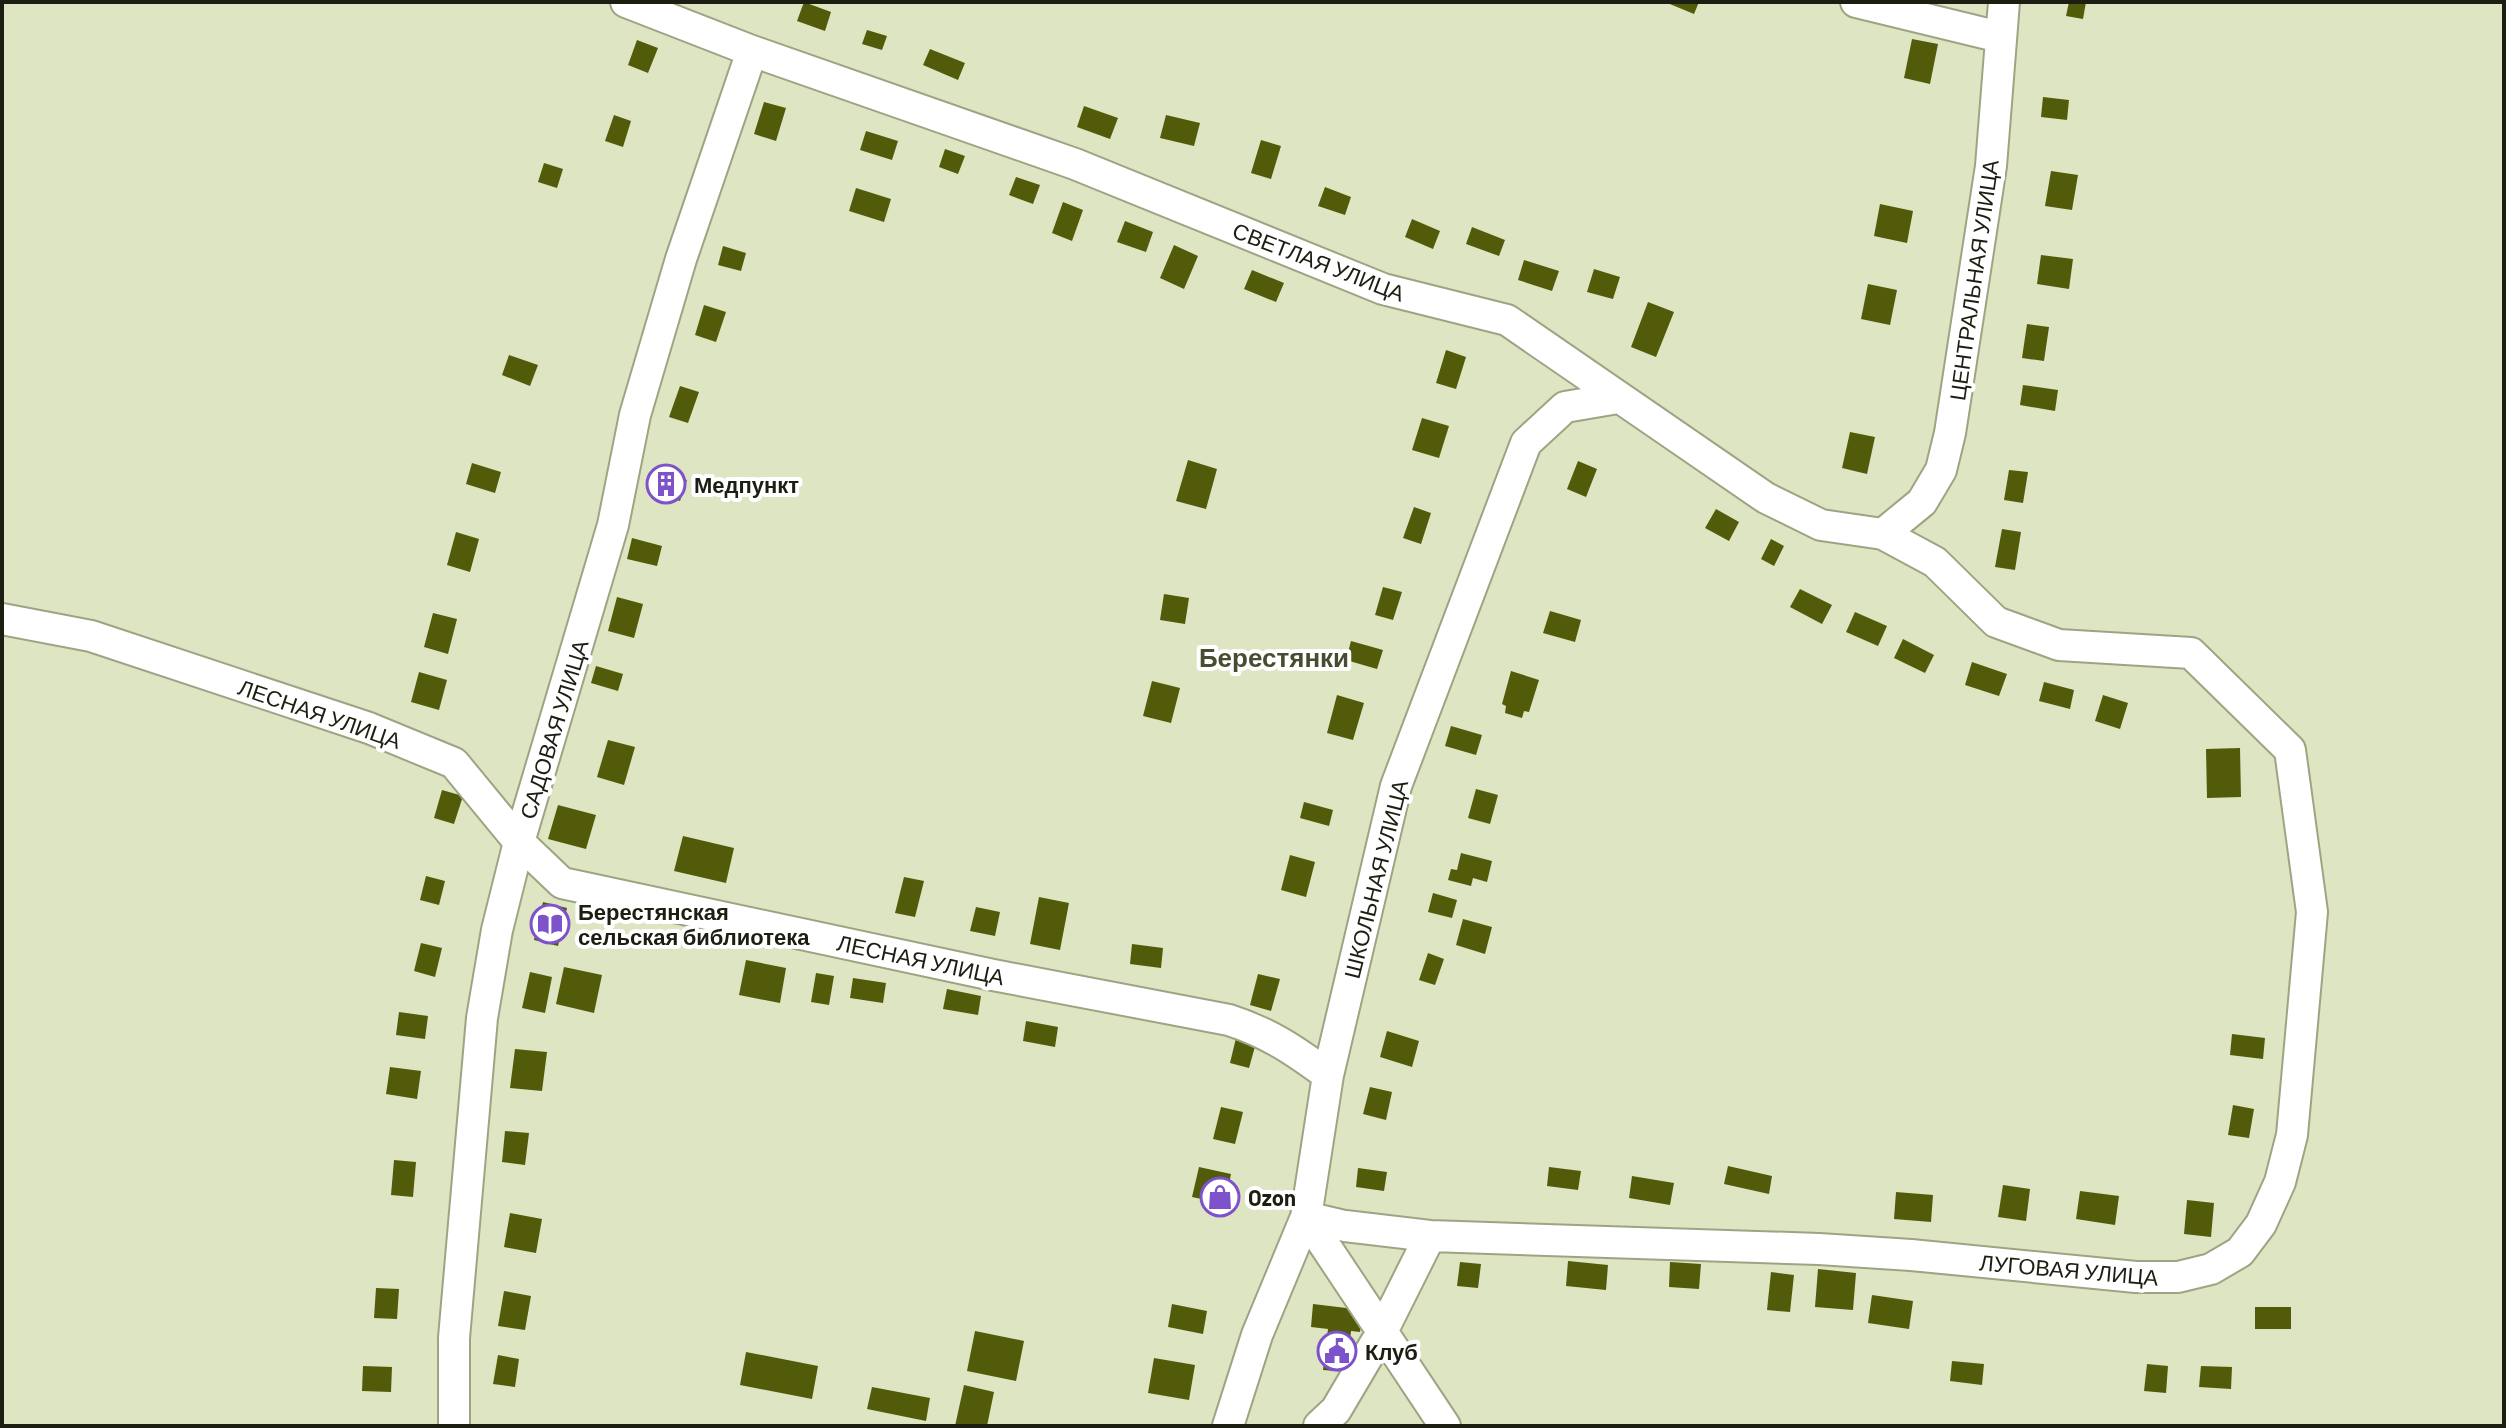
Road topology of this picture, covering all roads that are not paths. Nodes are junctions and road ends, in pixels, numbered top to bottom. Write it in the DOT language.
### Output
graph roads {
  1 [pos="626,2"];
  2 [pos="1856,2"];
  3 [pos="2004,2"];
  4 [pos="2000,37"];
  5 [pos="752,51"];
  6 [pos="1618,398"];
  7 [pos="1883,534"];
  8 [pos="2,619"];
  9 [pos="2191,653"];
  10 [pos="519,842"];
  11 [pos="1328,1075"];
  12 [pos="1306,1217"];
  13 [pos="1430,1236"];
  14 [pos="1382,1332"];
  15 [pos="454,1426"];
  16 [pos="1228,1426"];
  17 [pos="1319,1426"];
  18 [pos="1445,1426"];
  1 -- 5 [label="street, СВЕТЛАЯ УЛИЦА"];
  2 -- 4 [label="street"];
  3 -- 4 [label="street, ЦЕНТРАЛЬНАЯ УЛИЦА"];
  4 -- 7 [label="street, ЦЕНТРАЛЬНАЯ УЛИЦА"];
  5 -- 6 [label="street, СВЕТЛАЯ УЛИЦА"];
  5 -- 10 [label="street, САДОВАЯ УЛИЦА"];
  6 -- 7 [label="street, СВЕТЛАЯ УЛИЦА"];
  6 -- 11 [label="street, ШКОЛЬНАЯ УЛИЦА"];
  7 -- 9 [label="street, СВЕТЛАЯ УЛИЦА"];
  8 -- 10 [label="street, ЛЕСНАЯ УЛИЦА"];
  9 -- 13 [label="street, ЛУГОВАЯ УЛИЦА"];
  10 -- 11 [label="street, ЛЕСНАЯ УЛИЦА"];
  10 -- 15 [label="street, САДОВАЯ УЛИЦА"];
  11 -- 12 [label="street, ШКОЛЬНАЯ УЛИЦА"];
  12 -- 13 [label="street, ЛУГОВАЯ УЛИЦА"];
  12 -- 14 [label="street"];
  12 -- 16 [label="street, ШКОЛЬНАЯ УЛИЦА"];
  13 -- 14 [label="street"];
  14 -- 17 [label="street"];
  14 -- 18 [label="street"];
}
